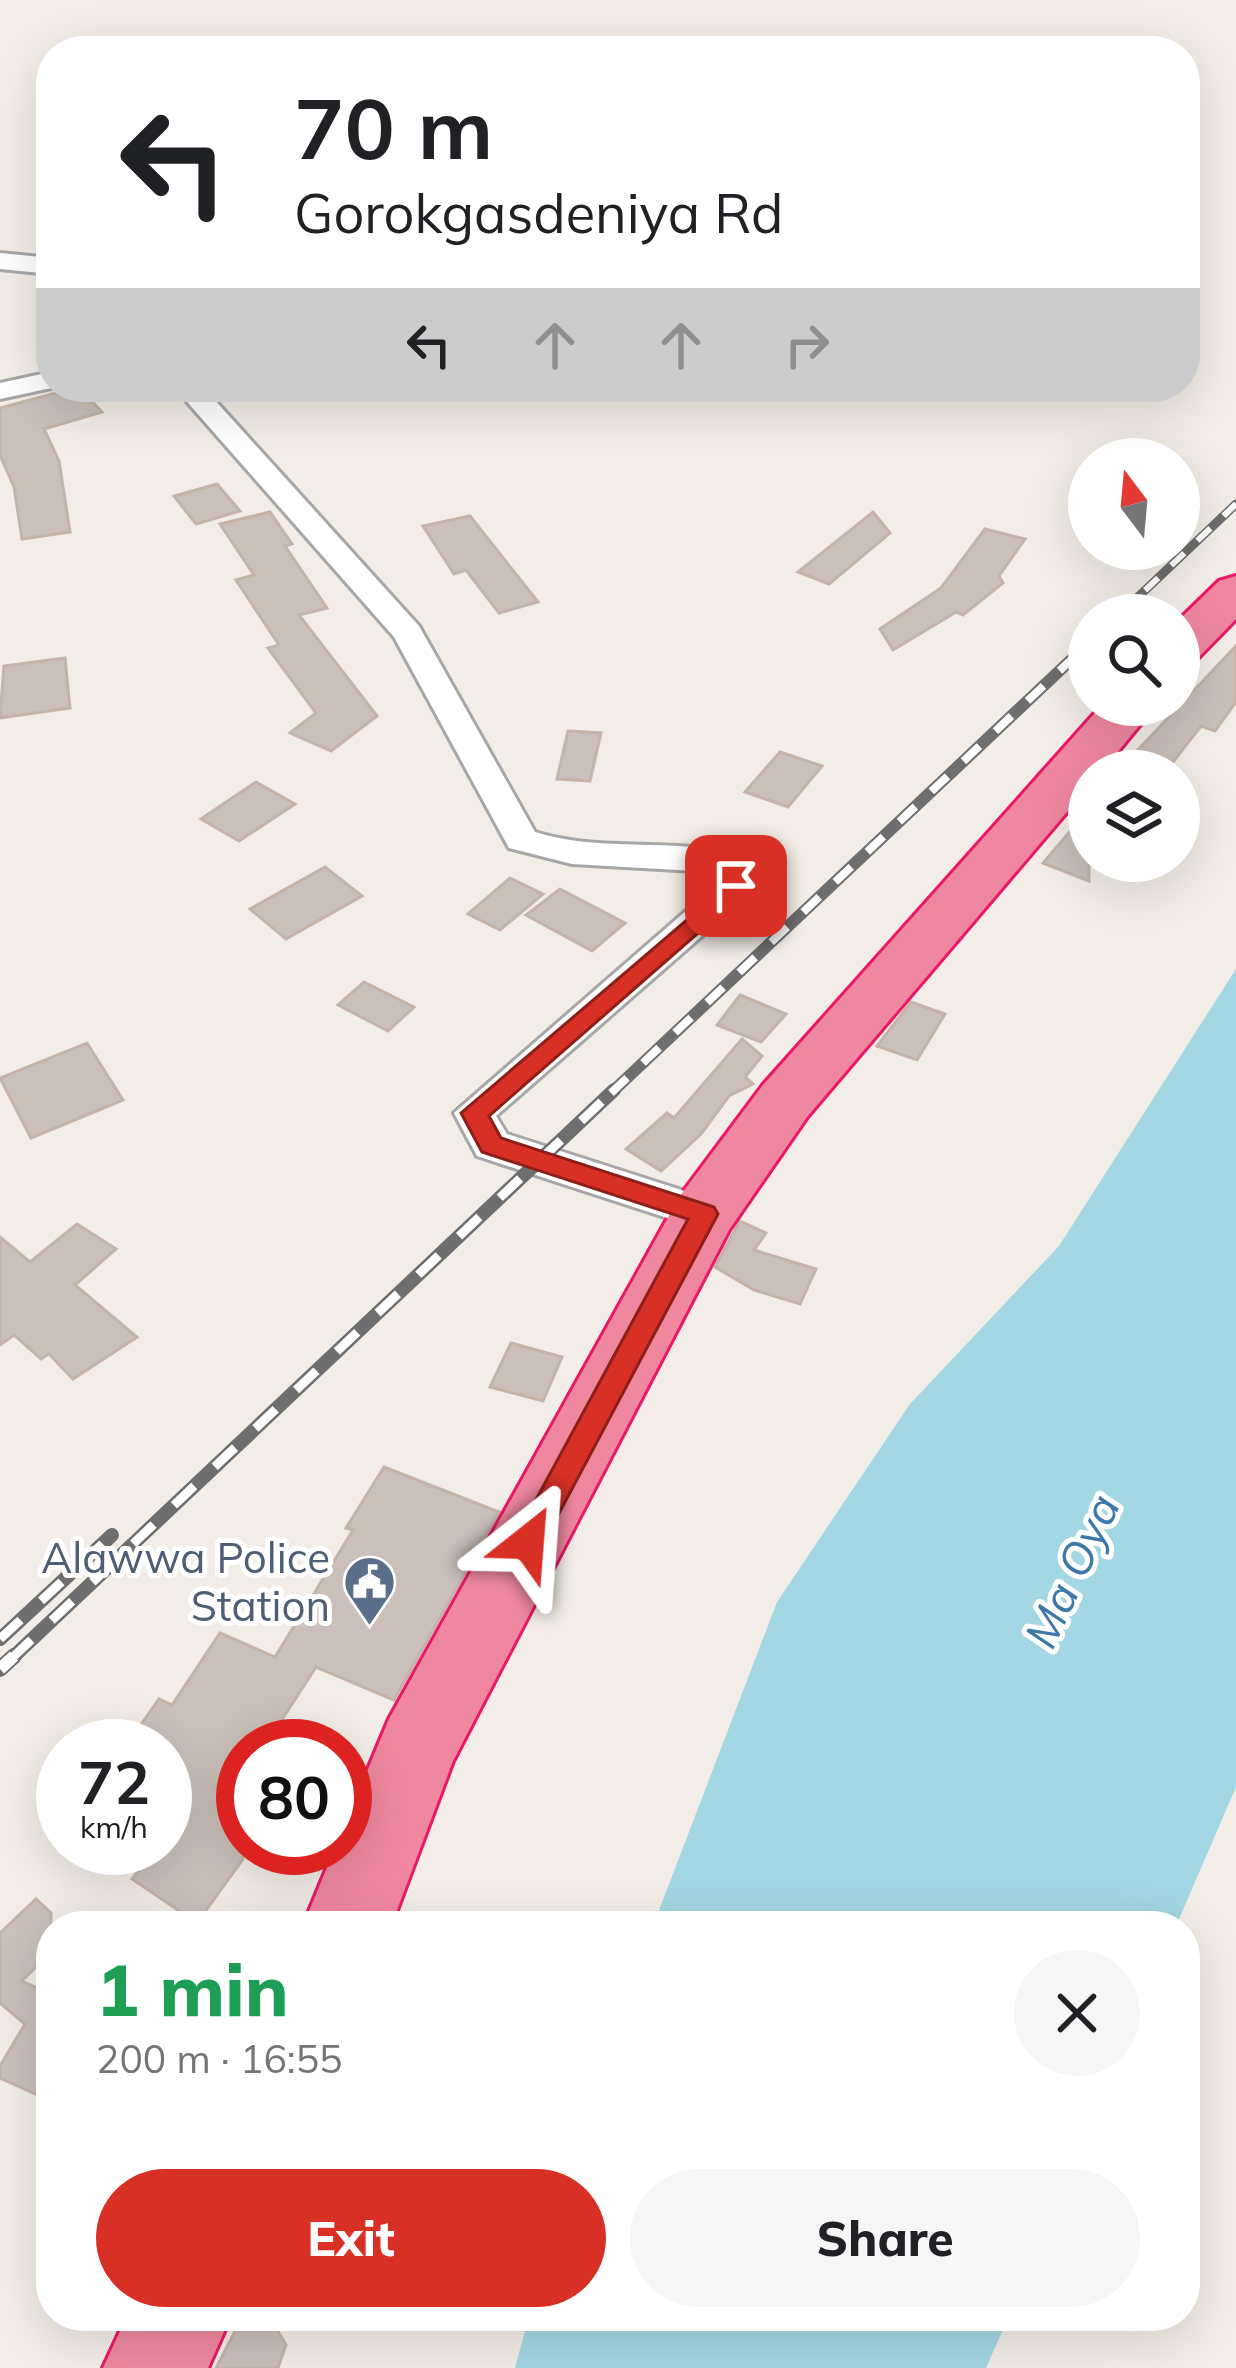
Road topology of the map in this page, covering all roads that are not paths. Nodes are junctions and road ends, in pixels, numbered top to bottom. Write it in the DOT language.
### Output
graph roads {
  1 [pos="0,261"];
  2 [pos="36,265"];
  3 [pos="36,384"];
  4 [pos="0,392"];
  5 [pos="201,402"];
  6 [pos="1236,591"];
  7 [pos="1200,627"];
  8 [pos="1112,726"];
  9 [pos="704,1214"];
  10 [pos="352,1911"];
  11 [pos="174,2331"];
  12 [pos="153,2368"];
  1 -- 2 [label="street"];
  3 -- 4 [label="street"];
  5 -- 9 [label="street"];
  6 -- 7 [label="highway"];
  8 -- 9 [label="highway"];
  9 -- 10 [label="highway"];
  11 -- 12 [label="highway"];
}
